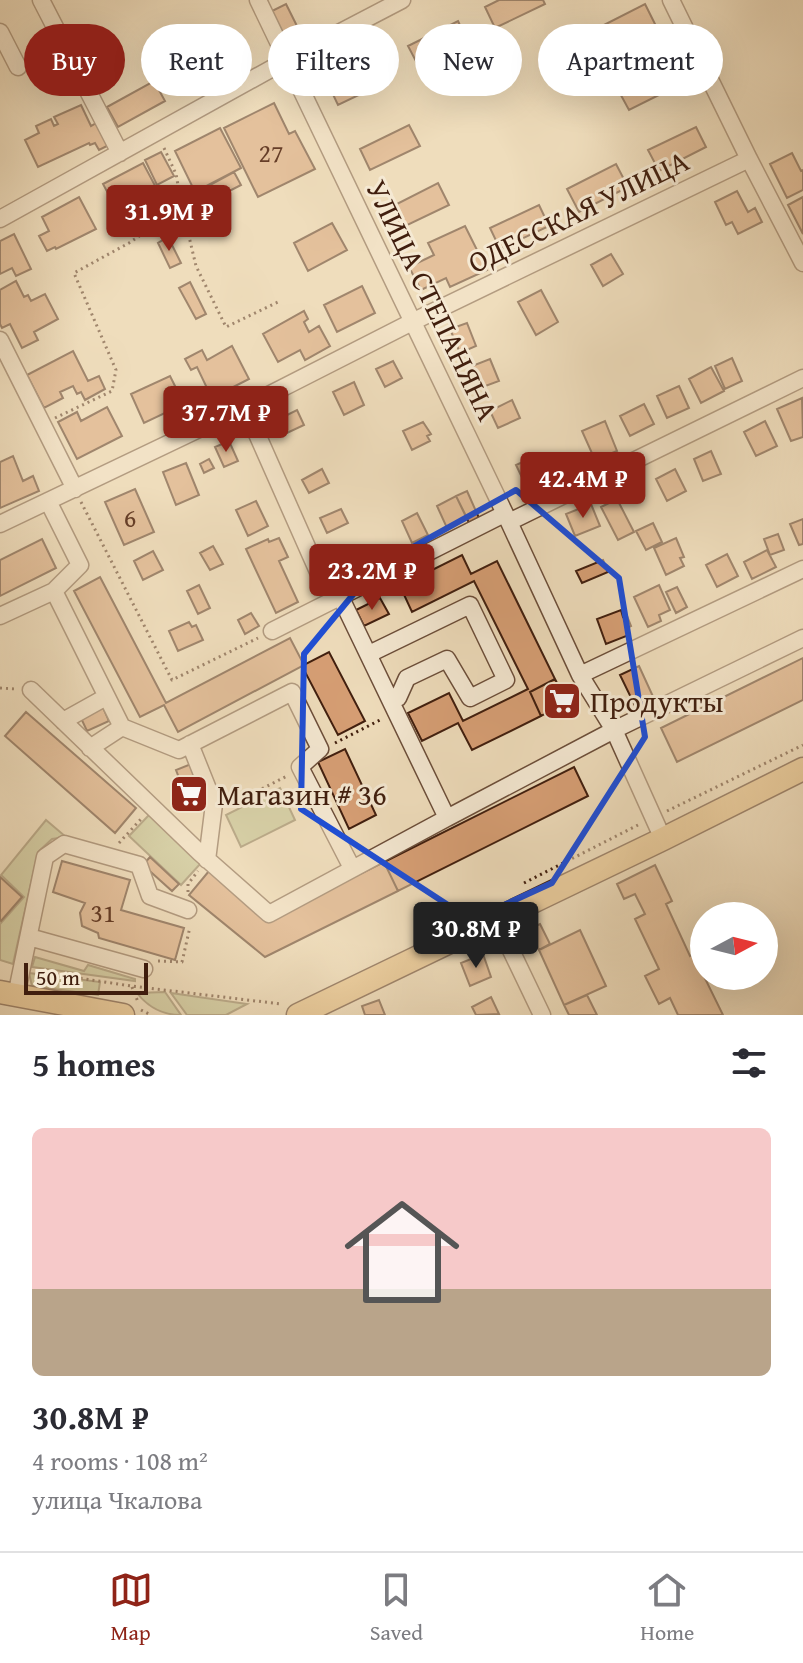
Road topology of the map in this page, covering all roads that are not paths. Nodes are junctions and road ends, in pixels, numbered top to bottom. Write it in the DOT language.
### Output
graph roads {
  1 [pos="41,0"];
  2 [pos="258,0"];
  3 [pos="402,0"];
  4 [pos="671,0"];
  5 [pos="270,24"];
  6 [pos="356,24"];
  7 [pos="0,32"];
  8 [pos="18,67"];
  9 [pos="268,71"];
  10 [pos="304,96"];
  11 [pos="120,153"];
  12 [pos="749,159"];
  13 [pos="0,219"];
  14 [pos="803,263"];
  15 [pos="412,322"];
  16 [pos="0,340"];
  17 [pos="803,378"];
  18 [pos="245,407"];
  19 [pos="75,489"];
  20 [pos="48,501"];
  21 [pos="506,518"];
  22 [pos="0,524"];
  23 [pos="803,569"];
  24 [pos="54,591"];
  25 [pos="340,596"];
  26 [pos="0,616"];
  27 [pos="272,631"];
  28 [pos="803,638"];
  29 [pos="369,654"];
  30 [pos="580,675"];
  31 [pos="31,690"];
  32 [pos="106,697"];
  33 [pos="394,706"];
  34 [pos="63,721"];
  35 [pos="122,727"];
  36 [pos="614,730"];
  37 [pos="190,744"];
  38 [pos="90,748"];
  39 [pos="803,769"];
  40 [pos="447,818"];
  41 [pos="663,839"];
  42 [pos="207,860"];
  43 [pos="352,868"];
  44 [pos="188,910"];
  45 [pos="496,919"];
  46 [pos="29,937"];
  47 [pos="144,969"];
  48 [pos="8,994"];
  49 [pos="314,1012"];
  50 [pos="122,1015"];
  51 [pos="542,1015"];
  1 -- 11 [label="street"];
  2 -- 5 [label="street, УЛИЦА СТЕПАНЯНА"];
  3 -- 6 [label="street"];
  4 -- 12 [label="street"];
  7 -- 8 [label="street"];
  9 -- 11 [label="street"];
  10 -- 15 [label="street, УЛИЦА СТЕПАНЯНА"];
  11 -- 13 [label="street"];
  12 -- 14 [label="street"];
  12 -- 15 [label="street, ОДЕССКАЯ УЛИЦА"];
  15 -- 18 [label="street, ОДЕССКАЯ УЛИЦА"];
  15 -- 21 [label="street, УЛИЦА СТЕПАНЯНА"];
  16 -- 19 [label="street"];
  17 -- 21 [label="street"];
  18 -- 19 [label="street, ОДЕССКАЯ УЛИЦА"];
  18 -- 25 [label="street"];
  19 -- 20 [label="street, ОДЕССКАЯ УЛИЦА"];
  20 -- 22 [label="street, ОДЕССКАЯ УЛИЦА"];
  20 -- 24 [label="street"];
  21 -- 25 [label="street"];
  21 -- 30 [label="street, УЛИЦА СТЕПАНЯНА"];
  23 -- 30 [label="street"];
  24 -- 26 [label="street"];
  24 -- 32 [label="street"];
  25 -- 27 [label="street"];
  25 -- 29 [label="street"];
  28 -- 36 [label="street"];
  29 -- 33 [label="street"];
  29 -- 33 [label="street"];
  30 -- 36 [label="street, УЛИЦА СТЕПАНЯНА"];
  31 -- 34 [label="street"];
  32 -- 34 [label="street"];
  32 -- 35 [label="street"];
  33 -- 40 [label="street"];
  34 -- 38 [label="street"];
  35 -- 37 [label="street"];
  35 -- 38 [label="street"];
  36 -- 40 [label="street"];
  36 -- 41 [label="street, УЛИЦА СТЕПАНЯНА"];
  37 -- 42 [label="street"];
  37 -- 43 [label="street"];
  38 -- 42 [label="street"];
  39 -- 41 [label="main road"];
  40 -- 43 [label="street"];
  41 -- 45 [label="main road"];
  42 -- 43 [label="street"];
  44 -- 46 [label="street"];
  45 -- 49 [label="main road"];
  45 -- 51 [label="street"];
  46 -- 47 [label="street"];
  46 -- 48 [label="street"];
  48 -- 50 [label="main road"];
}
